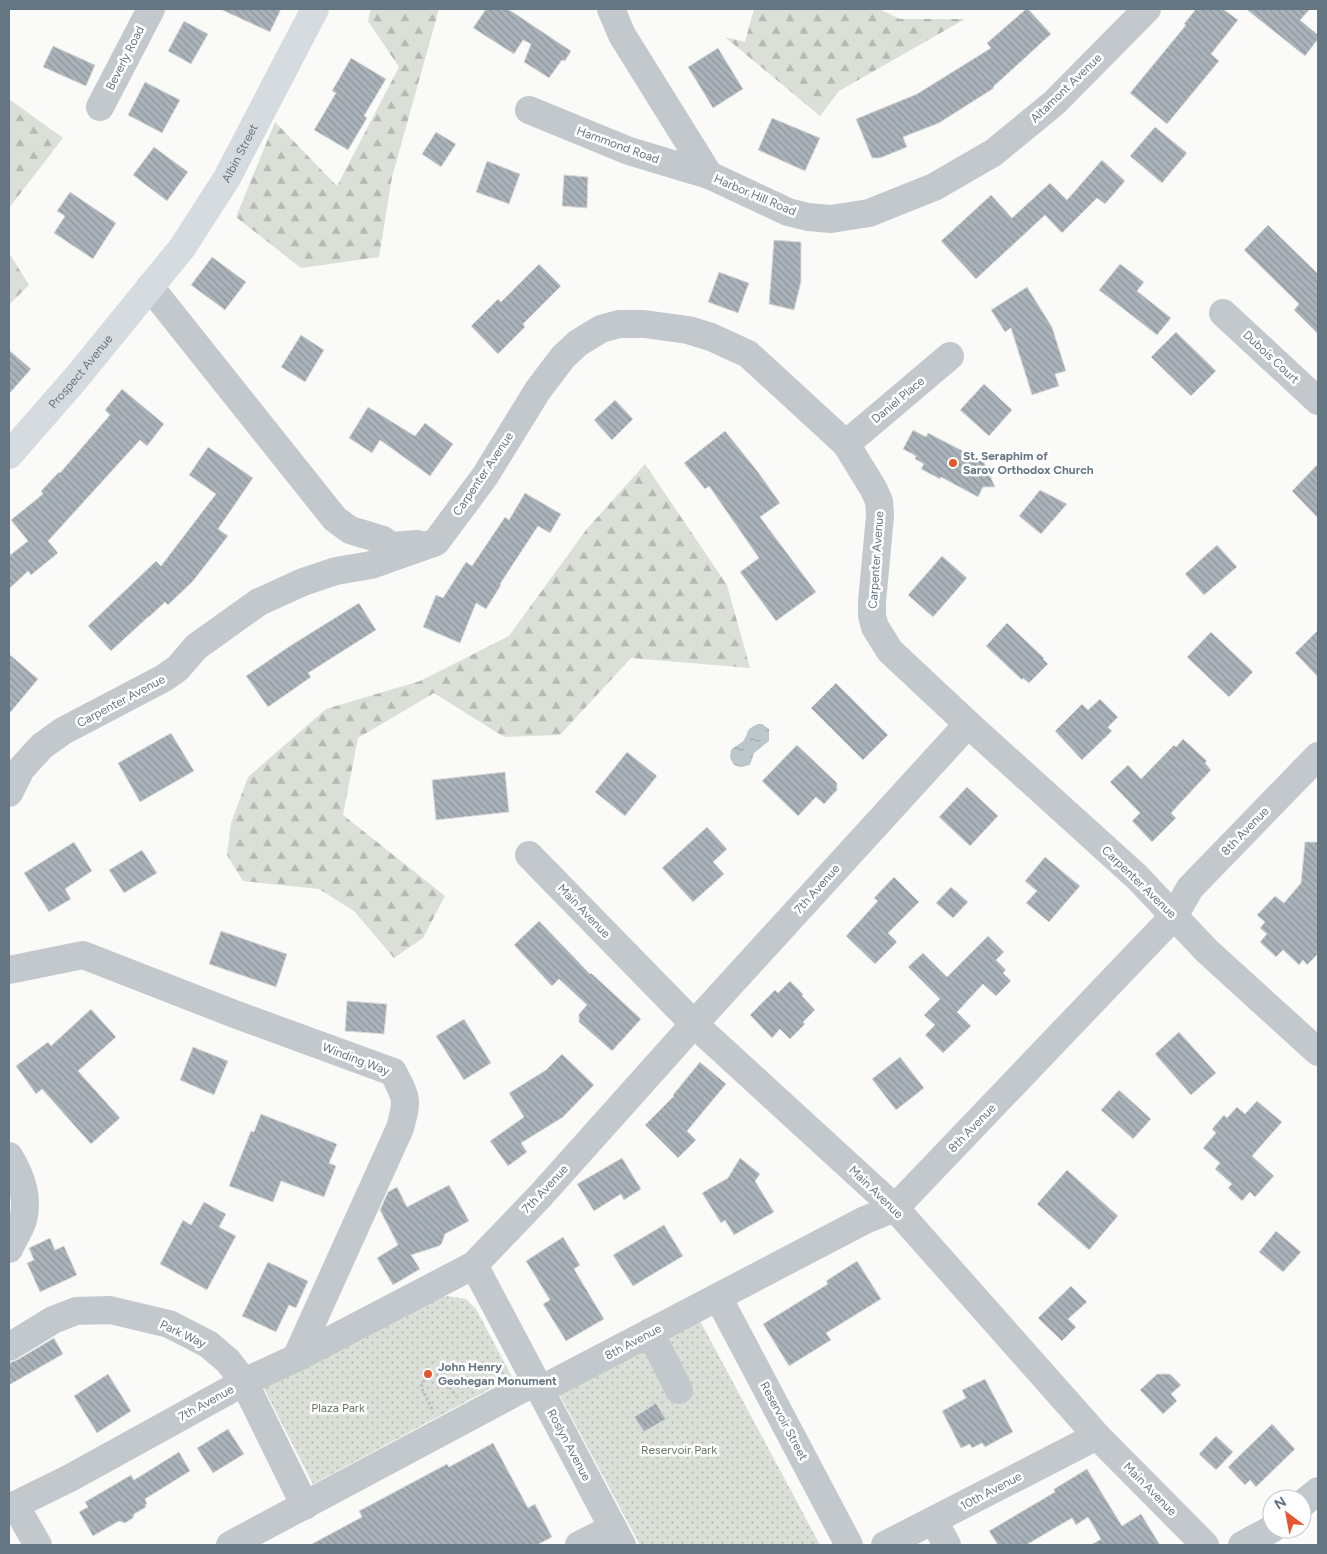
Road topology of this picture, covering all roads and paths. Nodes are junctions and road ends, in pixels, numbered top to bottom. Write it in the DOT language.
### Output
graph roads {
  1 [pos="151,9"];
  2 [pos="315,9"];
  3 [pos="611,9"];
  4 [pos="1147,9"];
  5 [pos="100,107"];
  6 [pos="530,110"];
  7 [pos="981,160"];
  8 [pos="709,175"];
  9 [pos="150,287"];
  10 [pos="1223,313"];
  11 [pos="950,356"];
  12 [pos="1318,401"];
  13 [pos="846,444"];
  14 [pos="9,455"];
  15 [pos="436,542"];
  16 [pos="968,724"];
  17 [pos="1318,756"];
  18 [pos="9,793"];
  19 [pos="529,855"];
  20 [pos="1174,916"];
  21 [pos="9,970"];
  22 [pos="694,1024"];
  23 [pos="1318,1052"];
  24 [pos="9,1156"];
  25 [pos="895,1208"];
  26 [pos="9,1249"];
  27 [pos="474,1264"];
  28 [pos="718,1297"];
  29 [pos="650,1332"];
  30 [pos="9,1347"];
  31 [pos="296,1358"];
  32 [pos="244,1382"];
  33 [pos="538,1386"];
  34 [pos="679,1390"];
  35 [pos="471,1417"];
  36 [pos="443,1432"];
  37 [pos="1097,1436"];
  38 [pos="12,1506"];
  39 [pos="305,1506"];
  40 [pos="934,1521"];
  41 [pos="1262,1534"];
  42 [pos="617,1537"];
  43 [pos="38,1545"];
  44 [pos="230,1545"];
  45 [pos="579,1545"];
  46 [pos="849,1545"];
  47 [pos="885,1545"];
  48 [pos="947,1545"];
  49 [pos="1205,1545"];
  50 [pos="1242,1545"];
  1 -- 5 [label="street, Beverly Road"];
  2 -- 9 [label="main road, Albin Street"];
  3 -- 8 [label="street, Harbor Hill Road"];
  4 -- 7 [label="street, Altamont Avenue"];
  6 -- 8 [label="street, Hammond Road"];
  7 -- 8 [label="street, Harbor Hill Road"];
  9 -- 14 [label="main road, Prospect Avenue"];
  9 -- 15 [label="street"];
  10 -- 12 [label="street, Dubois Court"];
  11 -- 13 [label="street, Daniel Place"];
  13 -- 15 [label="street, Carpenter Avenue"];
  13 -- 16 [label="street, Carpenter Avenue"];
  15 -- 18 [label="street, Carpenter Avenue"];
  16 -- 20 [label="street, Carpenter Avenue"];
  16 -- 22 [label="street, 7th Avenue"];
  17 -- 20 [label="street, 8th Avenue"];
  19 -- 22 [label="street, Main Avenue"];
  20 -- 23 [label="street, Carpenter Avenue"];
  20 -- 25 [label="street, 8th Avenue"];
  21 -- 31 [label="street, Winding Way"];
  22 -- 25 [label="street, Main Avenue"];
  22 -- 27 [label="street, 7th Avenue"];
  24 -- 26 [label="street"];
  25 -- 28 [label="street, 8th Avenue"];
  25 -- 37 [label="street, Main Avenue"];
  27 -- 31 [label="street, 7th Avenue"];
  27 -- 33 [label="street, Roslyn Avenue"];
  28 -- 29 [label="street, 8th Avenue"];
  28 -- 46 [label="street, Reservoir Street"];
  29 -- 33 [label="street, 8th Avenue"];
  29 -- 34 [label="street"];
  30 -- 32 [label="street, Park Way"];
  31 -- 32 [label="street, 7th Avenue"];
  32 -- 38 [label="street, 7th Avenue"];
  32 -- 39 [label="street, Park Way"];
  33 -- 35 [label="street, 8th Avenue"];
  33 -- 42 [label="street, Roslyn Avenue"];
  35 -- 36 [label="street, 8th Avenue"];
  35 -- 36 [label="path"];
  36 -- 39 [label="street, 8th Avenue"];
  37 -- 40 [label="street, 10th Avenue"];
  37 -- 49 [label="street, Main Avenue"];
  38 -- 43 [label="street"];
  39 -- 44 [label="street, 8th Avenue"];
  40 -- 47 [label="street, 10th Avenue"];
  40 -- 48 [label="street"];
  41 -- 50 [label="street"];
  42 -- 45 [label="street"];
}
